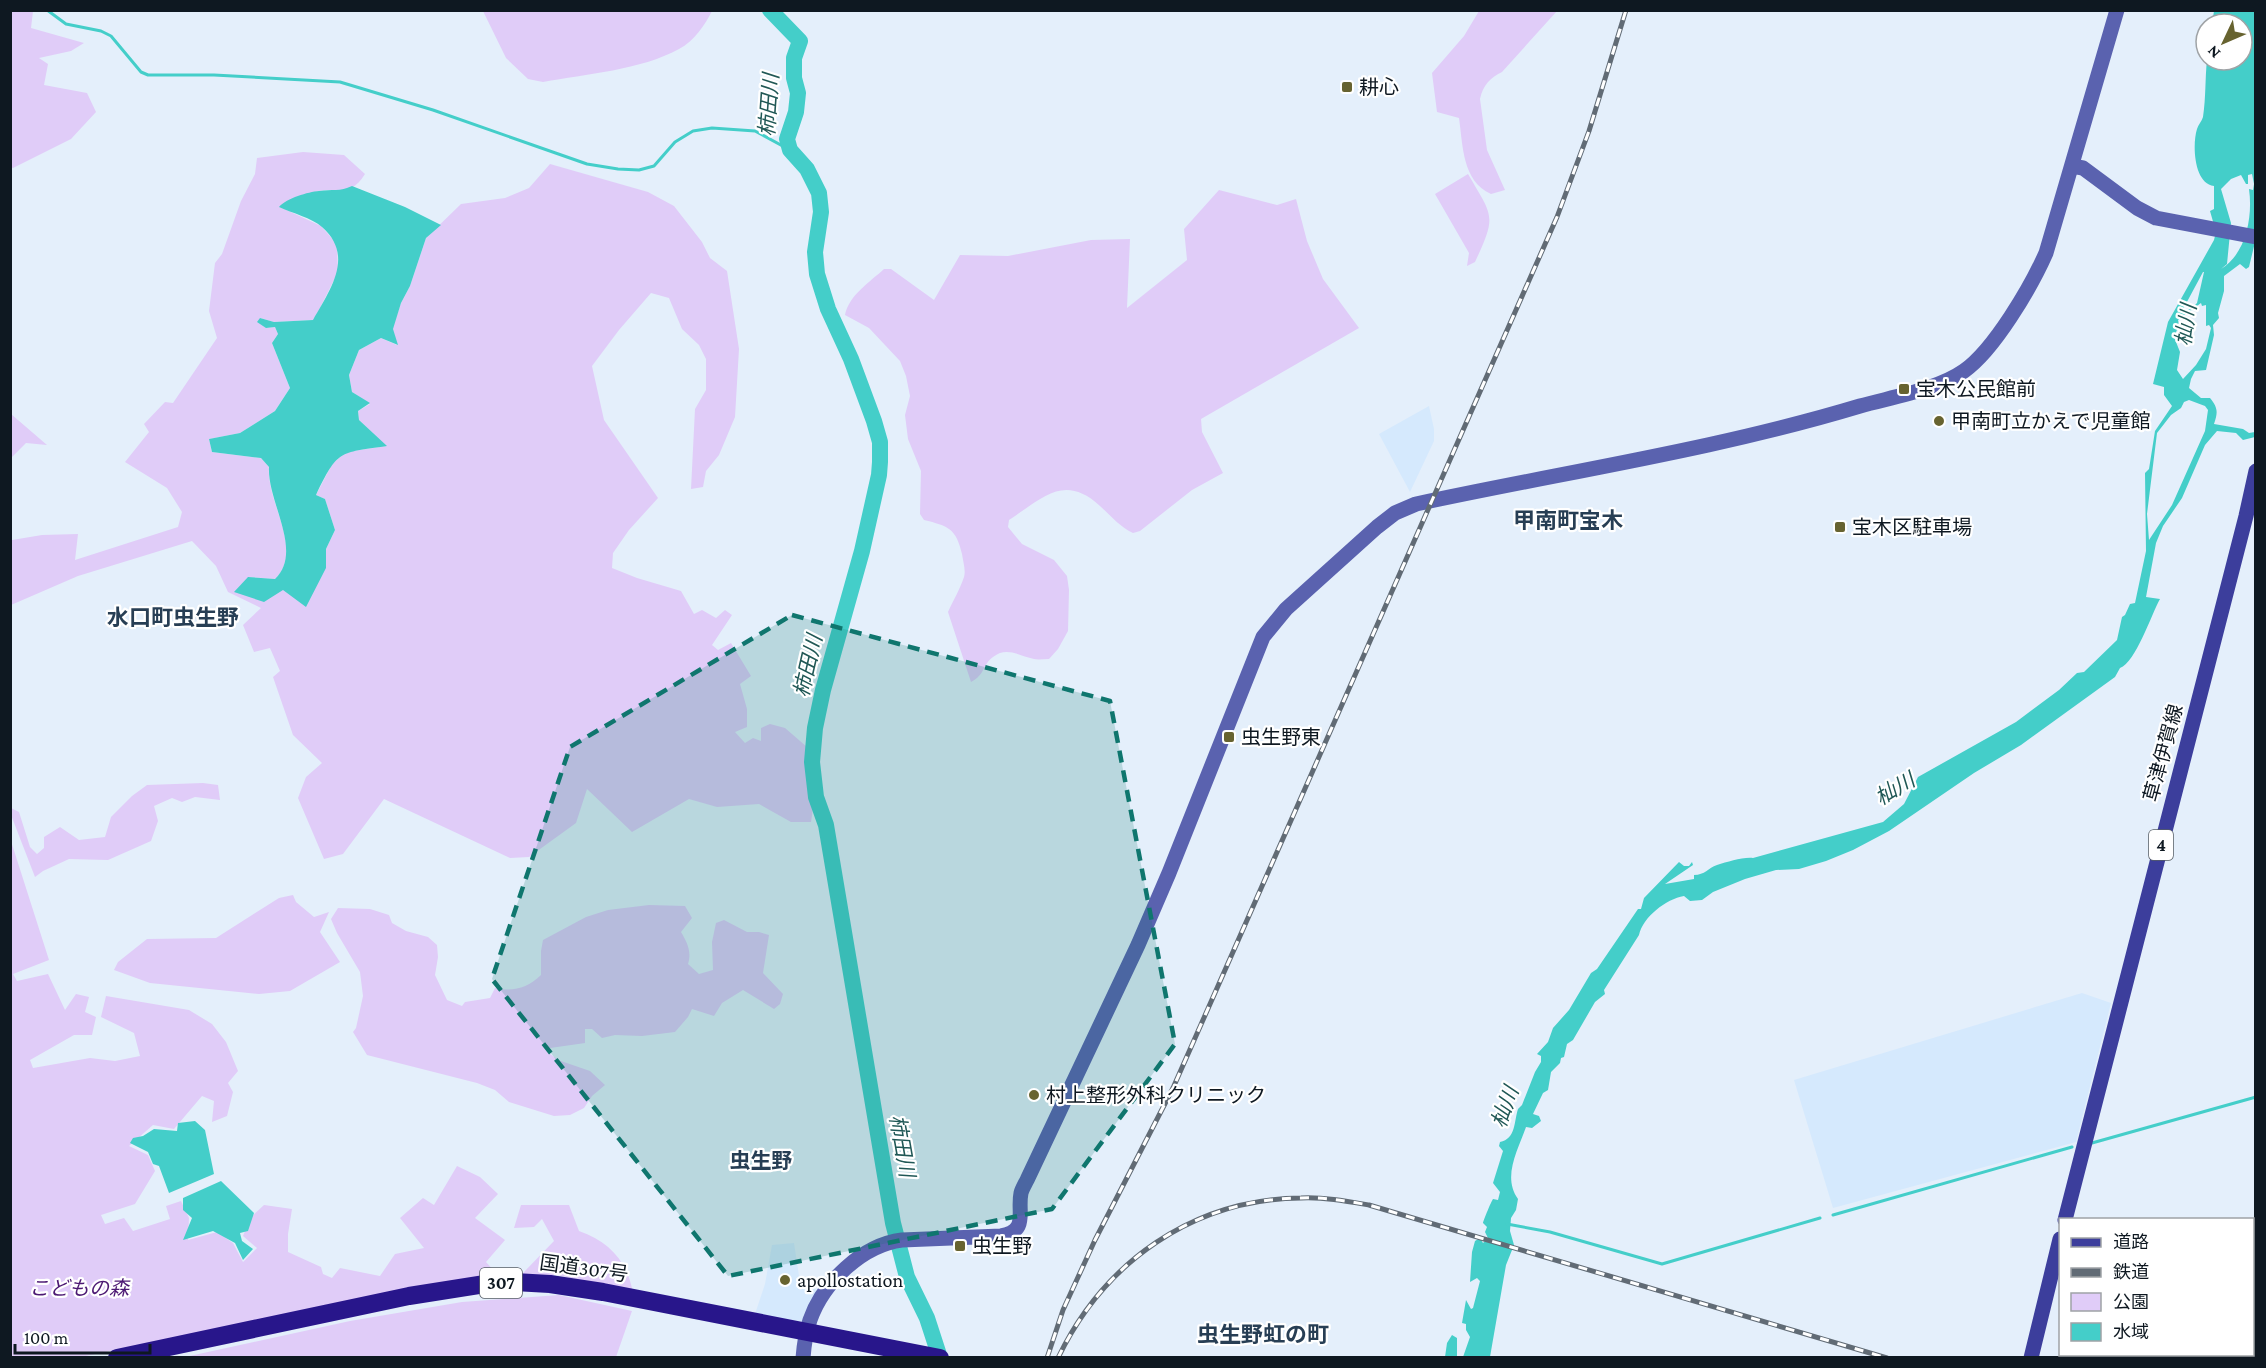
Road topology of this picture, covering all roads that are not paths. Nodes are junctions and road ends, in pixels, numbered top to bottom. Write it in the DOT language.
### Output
graph roads {
  1 [pos="2117,10"];
  2 [pos="2072,165"];
  3 [pos="2256,237"];
  4 [pos="2256,471"];
  5 [pos="2066,1218"];
  6 [pos="2059,1247"];
  7 [pos="807,1332"];
  8 [pos="117,1358"];
  9 [pos="803,1358"];
  10 [pos="939,1358"];
  11 [pos="2031,1358"];
  1 -- 2 [label="street"];
  2 -- 3 [label="street"];
  2 -- 7 [label="street"];
  4 -- 5 [label="main road, 草津伊賀線 / 4"];
  6 -- 11 [label="main road"];
  7 -- 8 [label="highway, 国道307号 / 307"];
  7 -- 9 [label="street"];
  7 -- 10 [label="highway, 国道307号 / 307"];
}
